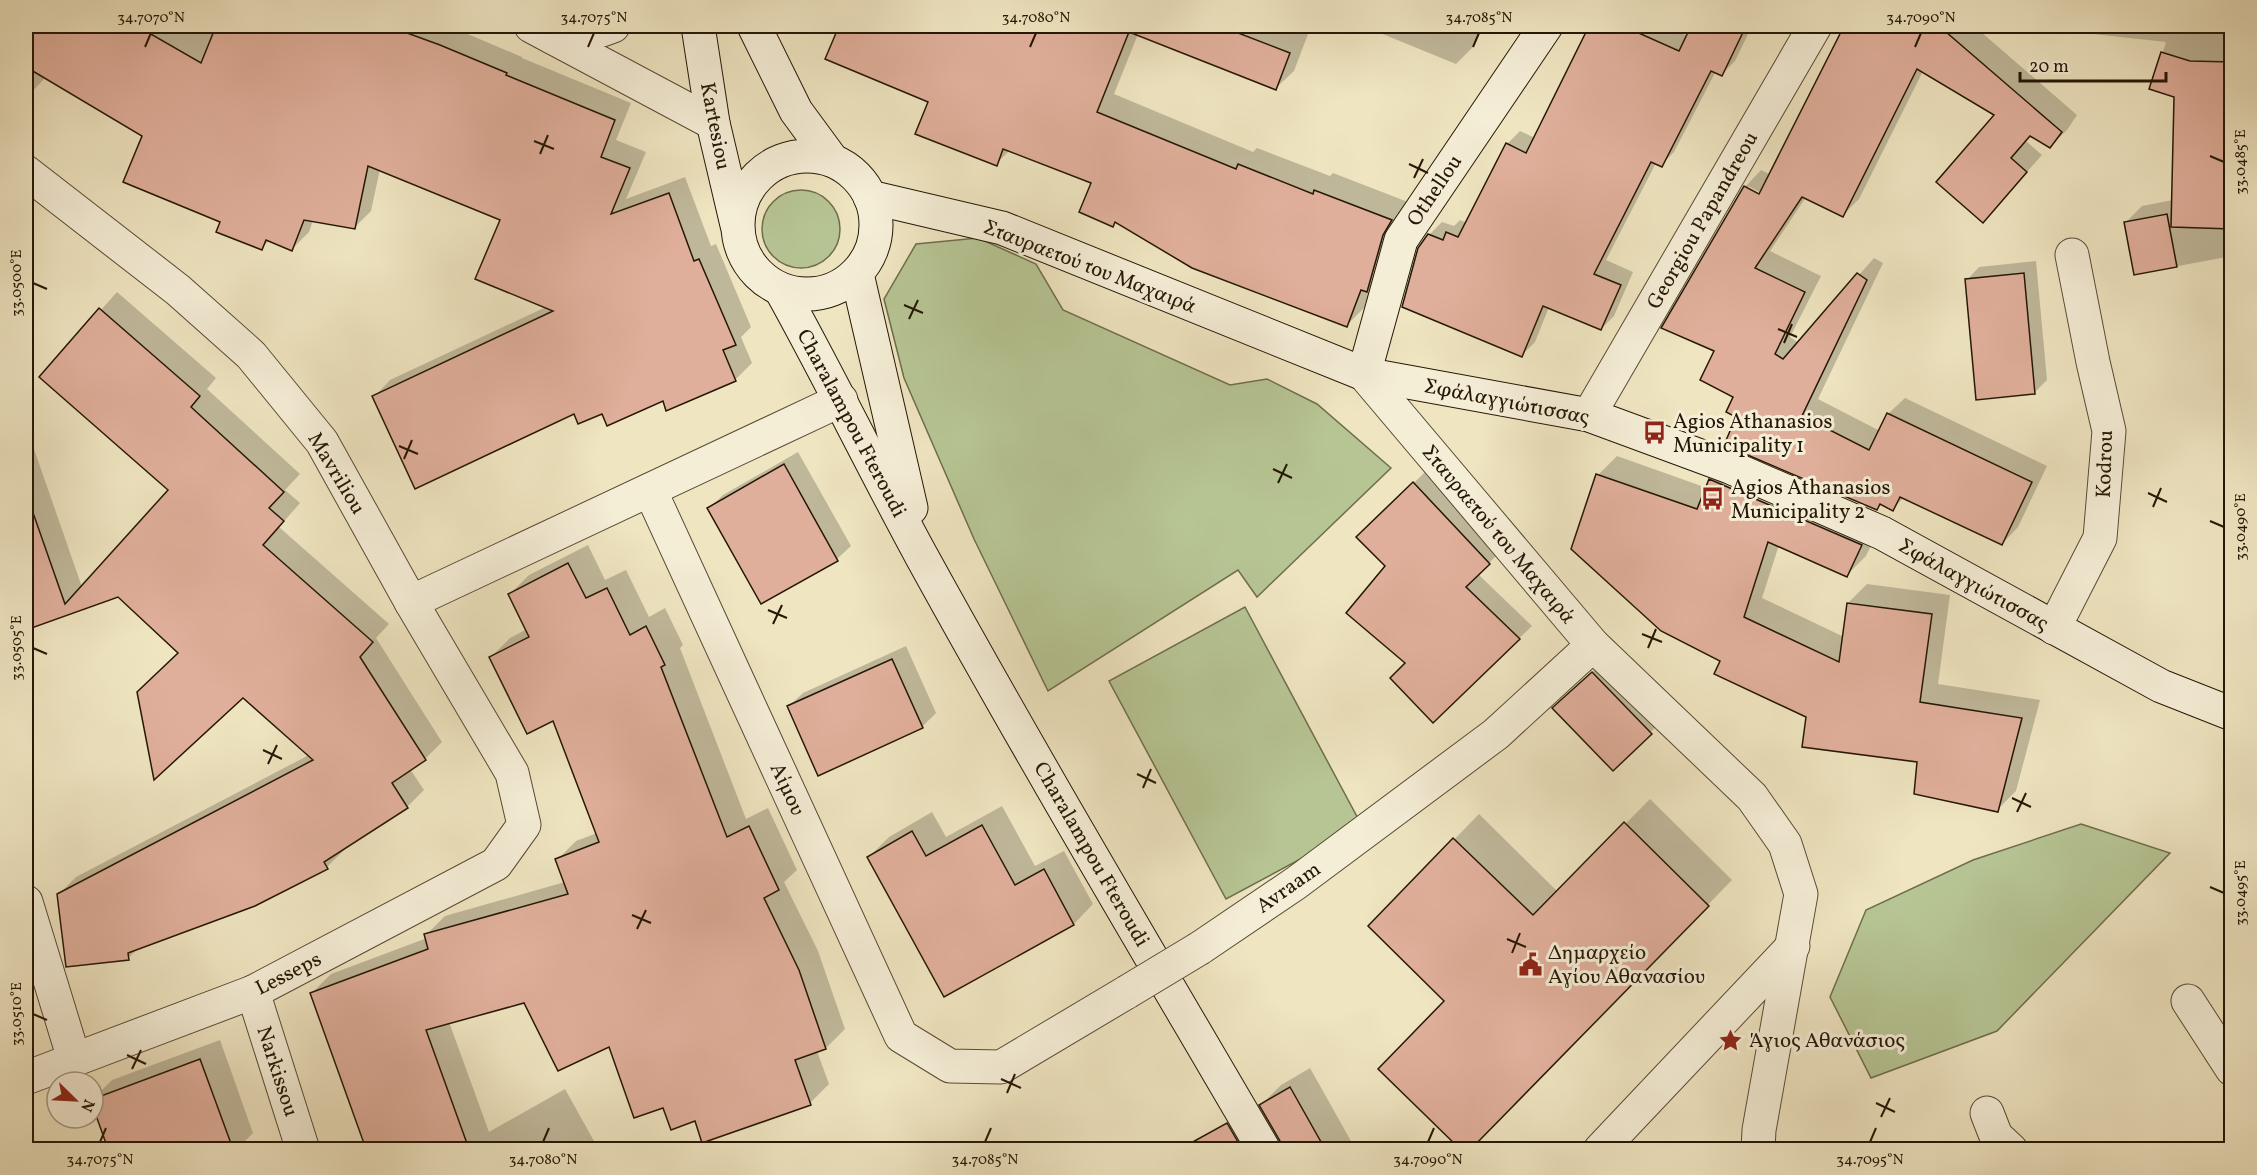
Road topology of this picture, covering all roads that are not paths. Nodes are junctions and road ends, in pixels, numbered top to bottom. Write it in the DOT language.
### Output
graph roads {
  1 [pos="613,26"];
  2 [pos="698,26"];
  3 [pos="754,26"];
  4 [pos="1546,26"];
  5 [pos="1815,26"];
  6 [pos="541,31"];
  7 [pos="713,123"];
  8 [pos="832,160"];
  9 [pos="26,172"];
  10 [pos="870,197"];
  11 [pos="738,227"];
  12 [pos="2072,255"];
  13 [pos="856,274"];
  14 [pos="781,290"];
  15 [pos="1364,374"];
  16 [pos="841,400"];
  17 [pos="1589,415"];
  18 [pos="650,490"];
  19 [pos="922,556"];
  20 [pos="411,602"];
  21 [pos="2054,628"];
  22 [pos="1593,645"];
  23 [pos="2232,714"];
  24 [pos="524,825"];
  25 [pos="26,902"];
  26 [pos="1793,946"];
  27 [pos="253,992"];
  28 [pos="2188,1001"];
  29 [pos="74,1059"];
  30 [pos="950,1066"];
  31 [pos="2232,1069"];
  32 [pos="26,1077"];
  33 [pos="1987,1113"];
  34 [pos="1759,1140"];
  35 [pos="303,1149"];
  36 [pos="1264,1149"];
  37 [pos="1600,1149"];
  38 [pos="2011,1149"];
  1 -- 6 [label="street"];
  2 -- 7 [label="street, Kartesiou"];
  3 -- 8 [label="street"];
  4 -- 15 [label="street, Othellou"];
  5 -- 17 [label="street, Georgiou Papandreou"];
  6 -- 7 [label="street"];
  7 -- 11 [label="street, Kartesiou"];
  8 -- 10 [label="street"];
  8 -- 11 [label="street"];
  9 -- 20 [label="street, Mavriliou"];
  10 -- 13 [label="street"];
  10 -- 15 [label="street, Σταυραετού του Μαχαιρά"];
  11 -- 14 [label="street"];
  12 -- 21 [label="street, Kodrou"];
  13 -- 14 [label="street"];
  13 -- 19 [label="street, Charalampou Fteroudi"];
  14 -- 16 [label="street, Charalampou Fteroudi"];
  15 -- 17 [label="street, Σφάλαγγιώτισσας"];
  15 -- 22 [label="street, Σταυραετού του Μαχαιρά"];
  16 -- 18 [label="street"];
  16 -- 19 [label="street, Charalampou Fteroudi"];
  17 -- 21 [label="street, Σφάλαγγιώτισσας"];
  18 -- 20 [label="street"];
  18 -- 30 [label="street, Αίμου"];
  19 -- 36 [label="street, Charalampou Fteroudi"];
  20 -- 24 [label="street, Mavriliou"];
  21 -- 23 [label="street, Σφάλαγγιώτισσας"];
  22 -- 26 [label="street, Σταυραετού του Μαχαιρά"];
  22 -- 30 [label="street, Avraam, bridge"];
  24 -- 27 [label="street, Lesseps"];
  25 -- 29 [label="street"];
  26 -- 34 [label="street, Σταυραετού του Μαχαιρά"];
  26 -- 37 [label="street"];
  27 -- 29 [label="street, Lesseps"];
  27 -- 35 [label="street, Narkissou"];
  28 -- 31 [label="street"];
  29 -- 32 [label="street, Lesseps"];
  33 -- 38 [label="street"];
}
